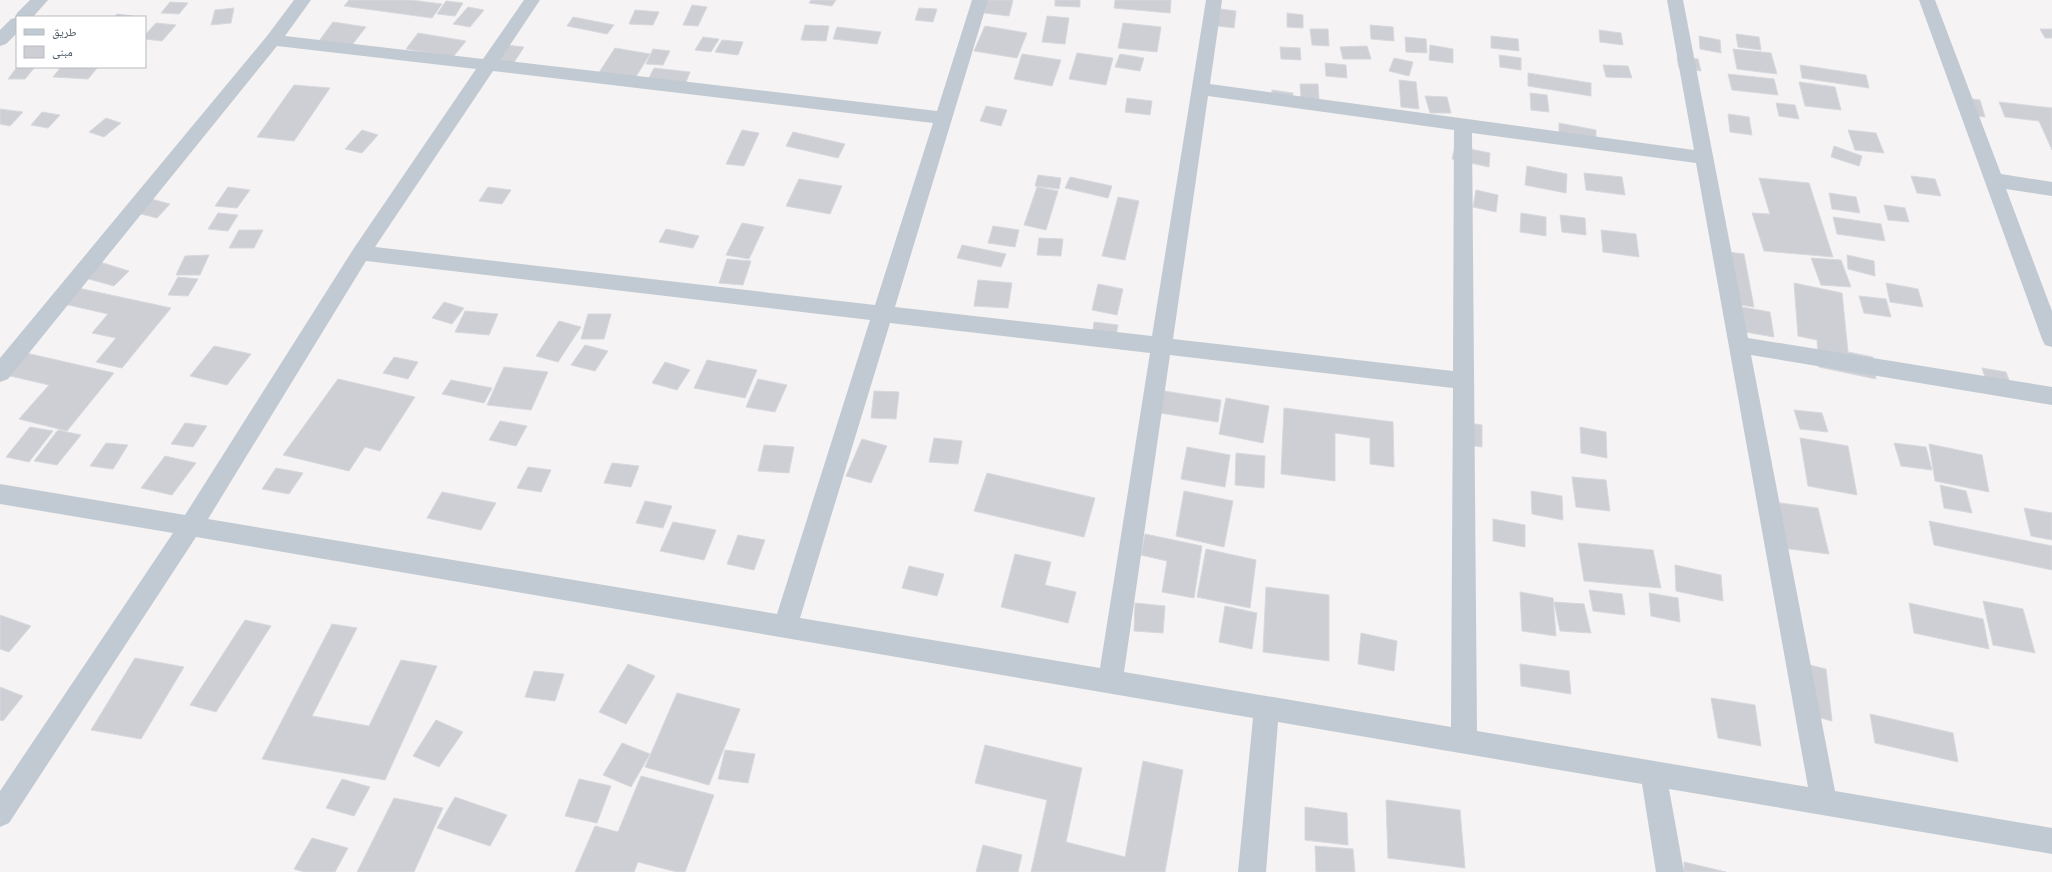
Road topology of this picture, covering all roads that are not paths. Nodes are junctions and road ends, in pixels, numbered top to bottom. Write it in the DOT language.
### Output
graph roads {
  1 [pos="40,0"];
  2 [pos="303,0"];
  3 [pos="532,0"];
  4 [pos="980,0"];
  5 [pos="1214,0"];
  6 [pos="1675,0"];
  7 [pos="1927,0"];
  8 [pos="24,16"];
  9 [pos="16,24"];
  10 [pos="0,40"];
  11 [pos="272,40"];
  12 [pos="488,65"];
  13 [pos="1201,89"];
  14 [pos="944,118"];
  15 [pos="1463,125"];
  16 [pos="1704,158"];
  17 [pos="1994,180"];
  18 [pos="2052,189"];
  19 [pos="361,253"];
  20 [pos="883,314"];
  21 [pos="2052,339"];
  22 [pos="1739,345"];
  23 [pos="1161,346"];
  24 [pos="0,373"];
  25 [pos="1464,381"];
  26 [pos="2052,396"];
  27 [pos="0,494"];
  28 [pos="190,527"];
  29 [pos="785,627"];
  30 [pos="1110,682"];
  31 [pos="1266,708"];
  32 [pos="1464,742"];
  33 [pos="1653,774"];
  34 [pos="1824,803"];
  35 [pos="0,814"];
  36 [pos="2052,842"];
  37 [pos="1252,872"];
  38 [pos="1670,872"];
  1 -- 8 [label="street"];
  2 -- 11 [label="street"];
  3 -- 12 [label="street"];
  4 -- 14 [label="street"];
  5 -- 13 [label="street"];
  6 -- 16 [label="street"];
  7 -- 17 [label="street"];
  9 -- 10 [label="street"];
  11 -- 12 [label="street"];
  11 -- 24 [label="street"];
  12 -- 14 [label="street"];
  12 -- 19 [label="street"];
  13 -- 15 [label="street"];
  13 -- 23 [label="street"];
  14 -- 20 [label="street"];
  15 -- 16 [label="street"];
  15 -- 25 [label="street"];
  16 -- 22 [label="street"];
  17 -- 18 [label="street"];
  17 -- 21 [label="street"];
  19 -- 20 [label="street"];
  19 -- 28 [label="street"];
  20 -- 23 [label="street"];
  20 -- 29 [label="street"];
  22 -- 26 [label="street"];
  22 -- 34 [label="street"];
  23 -- 25 [label="street"];
  23 -- 30 [label="street"];
  25 -- 32 [label="street"];
  27 -- 28 [label="street"];
  28 -- 29 [label="street"];
  28 -- 35 [label="street"];
  29 -- 30 [label="street"];
  30 -- 31 [label="street"];
  31 -- 32 [label="street"];
  31 -- 37 [label="street"];
  32 -- 33 [label="street"];
  33 -- 34 [label="street"];
  33 -- 38 [label="street"];
  34 -- 36 [label="street"];
}
